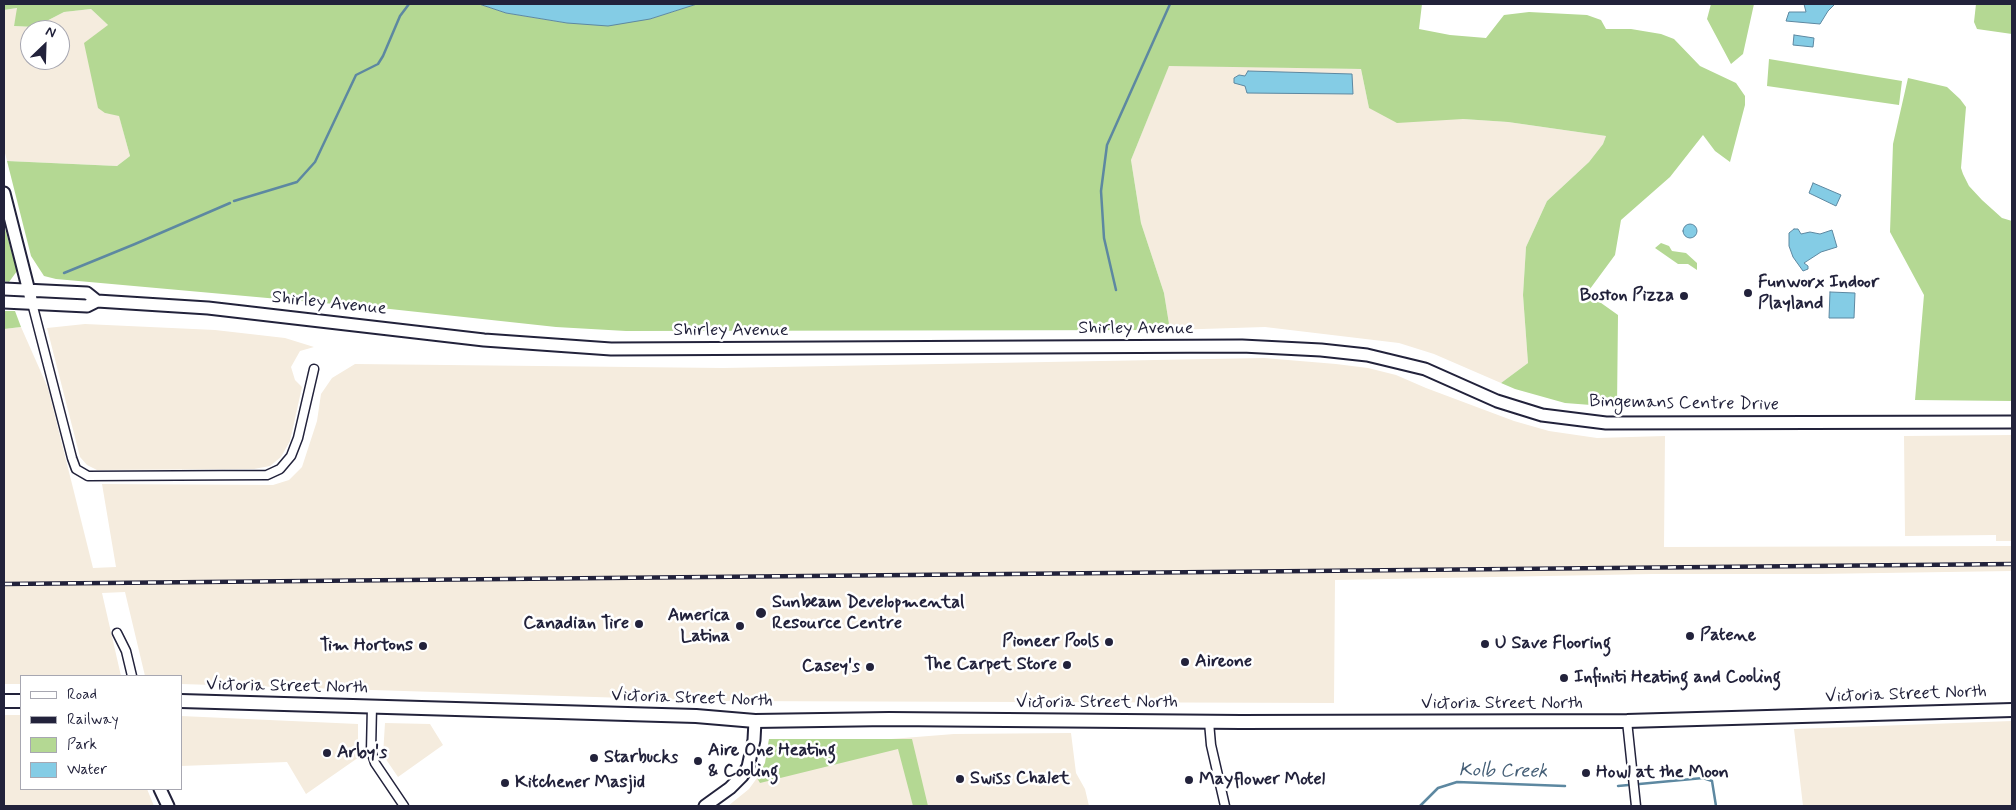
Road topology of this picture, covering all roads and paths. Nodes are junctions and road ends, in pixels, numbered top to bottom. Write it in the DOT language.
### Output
graph roads {
  1 [pos="4,194"];
  2 [pos="4,288"];
  3 [pos="29,290"];
  4 [pos="97,301"];
  5 [pos="4,302"];
  6 [pos="32,303"];
  7 [pos="1367,355"];
  8 [pos="314,369"];
  9 [pos="2012,422"];
  10 [pos="117,633"];
  11 [pos="132,675"];
  12 [pos="4,701"];
  13 [pos="20,701"];
  14 [pos="182,701"];
  15 [pos="372,706"];
  16 [pos="2012,710"];
  17 [pos="755,721"];
  18 [pos="1627,721"];
  19 [pos="1209,722"];
  20 [pos="160,790"];
  21 [pos="168,806"];
  22 [pos="404,806"];
  23 [pos="706,806"];
  24 [pos="1225,806"];
  25 [pos="1636,806"];
  1 -- 3 [label="main road"];
  2 -- 3 [label="main road, Shirley Avenue"];
  3 -- 4 [label="main road, Shirley Avenue"];
  3 -- 6 [label="main road"];
  4 -- 6 [label="main road, Shirley Avenue"];
  4 -- 7 [label="main road, Shirley Avenue"];
  5 -- 6 [label="main road, Shirley Avenue"];
  6 -- 8 [label="street"];
  7 -- 9 [label="main road, Bingemans Centre Drive"];
  10 -- 11 [label="street"];
  12 -- 13 [label="main road"];
  14 -- 15 [label="main road, Victoria Street North"];
  15 -- 17 [label="main road, Victoria Street North"];
  15 -- 22 [label="street"];
  16 -- 18 [label="main road, Victoria Street North"];
  17 -- 19 [label="main road, Victoria Street North"];
  17 -- 23 [label="main road"];
  18 -- 19 [label="main road, Victoria Street North"];
  18 -- 25 [label="street"];
  19 -- 24 [label="street"];
  20 -- 21 [label="main road"];
}
